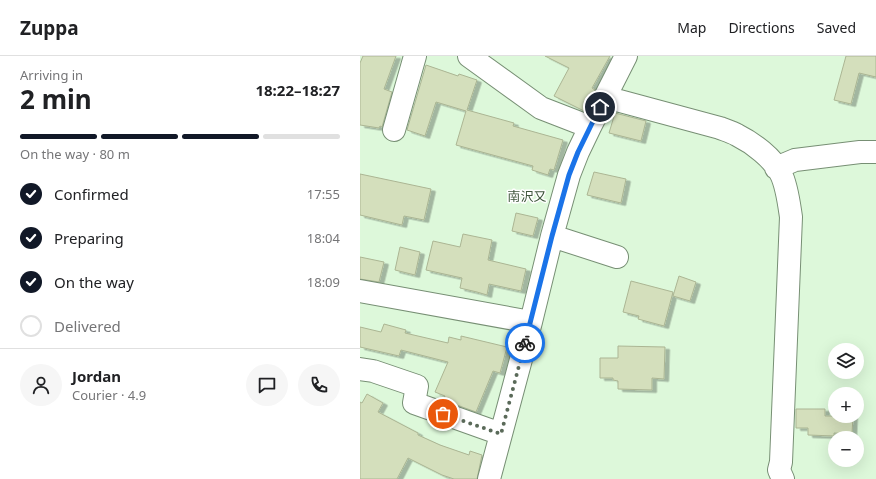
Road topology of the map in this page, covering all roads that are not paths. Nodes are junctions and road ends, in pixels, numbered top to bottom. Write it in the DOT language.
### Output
graph roads {
  1 [pos="415,56"];
  2 [pos="469,56"];
  3 [pos="626,56"];
  4 [pos="605,98"];
  5 [pos="590,127"];
  6 [pos="394,130"];
  7 [pos="876,152"];
  8 [pos="776,168"];
  9 [pos="552,236"];
  10 [pos="617,257"];
  11 [pos="360,291"];
  12 [pos="531,322"];
  13 [pos="360,369"];
  14 [pos="501,434"];
  15 [pos="489,479"];
  16 [pos="783,479"];
  1 -- 6 [label="street"];
  2 -- 5 [label="street"];
  3 -- 4 [label="street"];
  4 -- 5 [label="street"];
  4 -- 8 [label="street"];
  5 -- 9 [label="street"];
  7 -- 8 [label="street"];
  8 -- 16 [label="street"];
  9 -- 10 [label="street"];
  9 -- 12 [label="street"];
  11 -- 12 [label="street"];
  12 -- 14 [label="street"];
  13 -- 14 [label="street"];
  14 -- 15 [label="street"];
}
